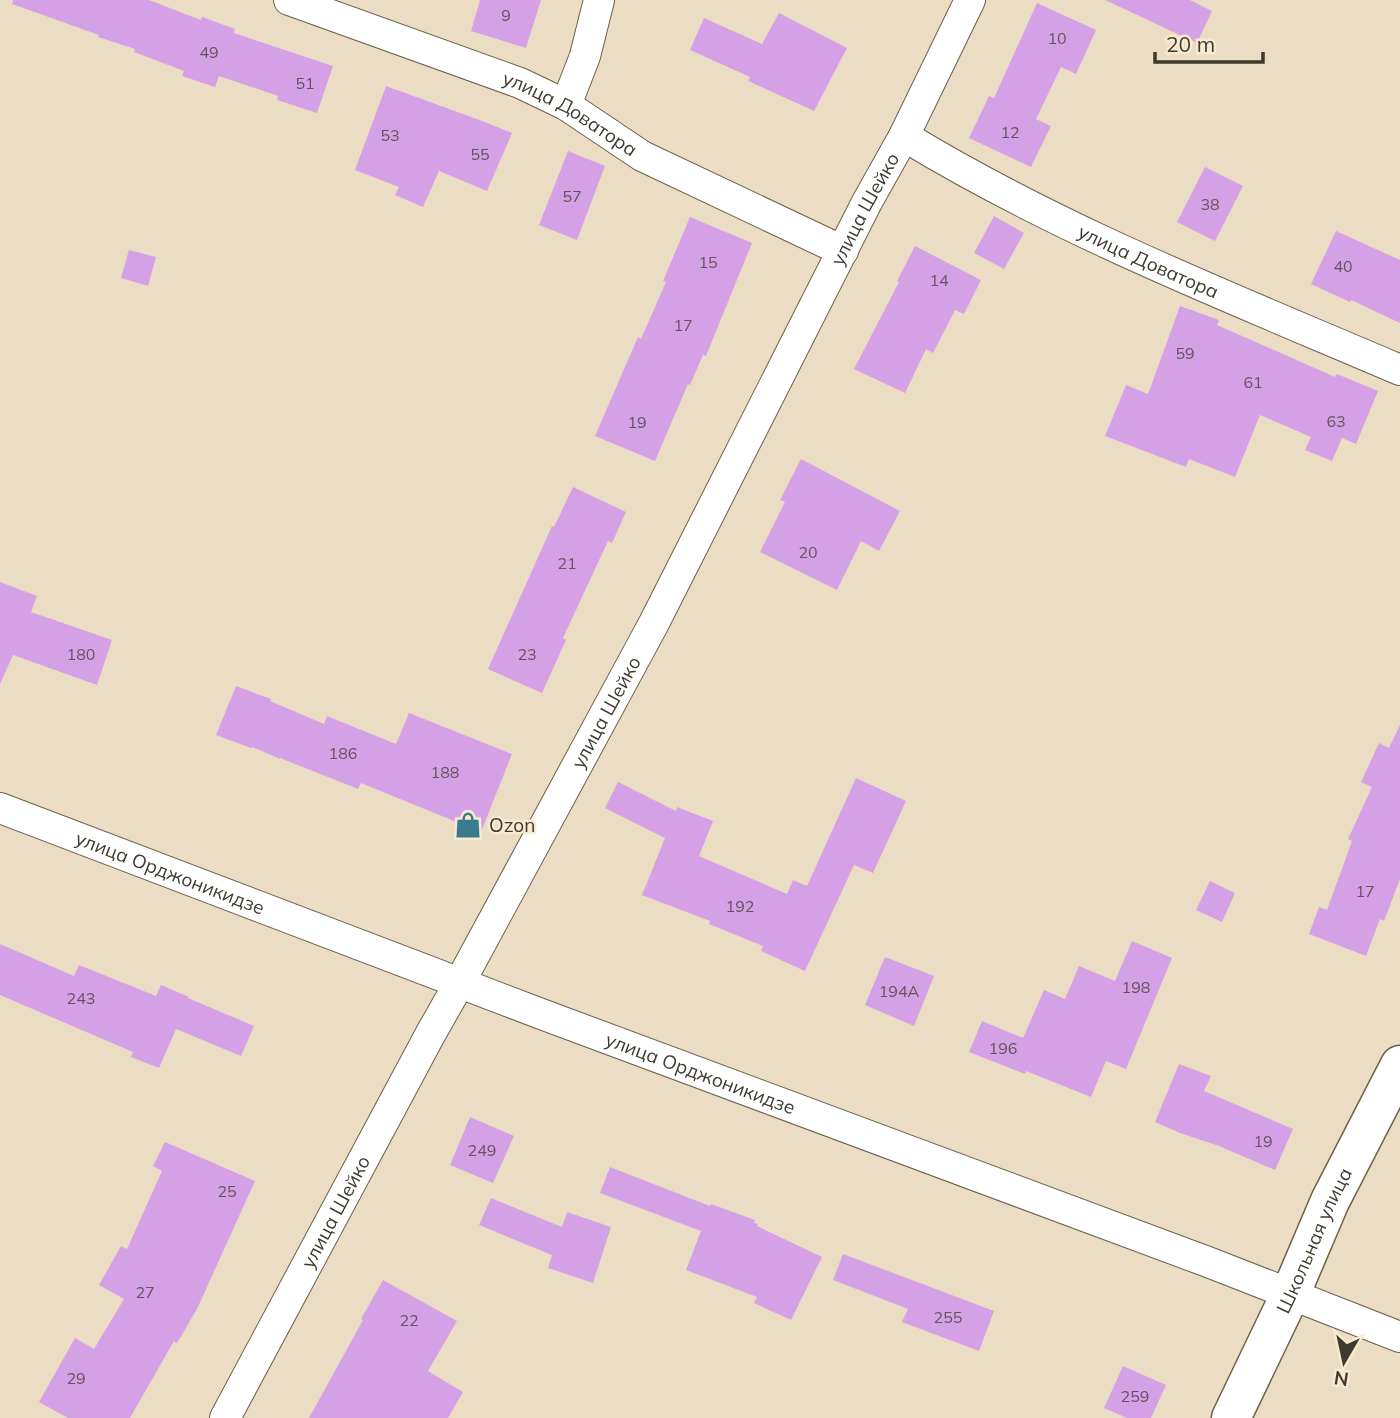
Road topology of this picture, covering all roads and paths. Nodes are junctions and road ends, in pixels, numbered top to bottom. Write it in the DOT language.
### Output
graph roads {
  1 [pos="289,0"];
  2 [pos="599,0"];
  3 [pos="970,0"];
  4 [pos="566,105"];
  5 [pos="904,136"];
  6 [pos="843,251"];
  7 [pos="1400,370"];
  8 [pos="0,807"];
  9 [pos="460,982"];
  10 [pos="1400,1065"];
  11 [pos="1290,1295"];
  12 [pos="1400,1337"];
  13 [pos="225,1418"];
  14 [pos="1231,1418"];
  1 -- 4 [label="street, улица Доватора"];
  2 -- 4 [label="street"];
  3 -- 5 [label="street, улица Шейко"];
  4 -- 6 [label="street, улица Доватора"];
  5 -- 6 [label="street, улица Шейко"];
  5 -- 7 [label="street, улица Доватора"];
  6 -- 9 [label="street, улица Шейко"];
  8 -- 9 [label="street, улица Орджоникидзе"];
  9 -- 11 [label="street, улица Орджоникидзе"];
  9 -- 13 [label="street, улица Шейко"];
  10 -- 11 [label="street, Школьная улица"];
  11 -- 12 [label="street, улица Орджоникидзе"];
  11 -- 14 [label="street, Школьная улица"];
}
